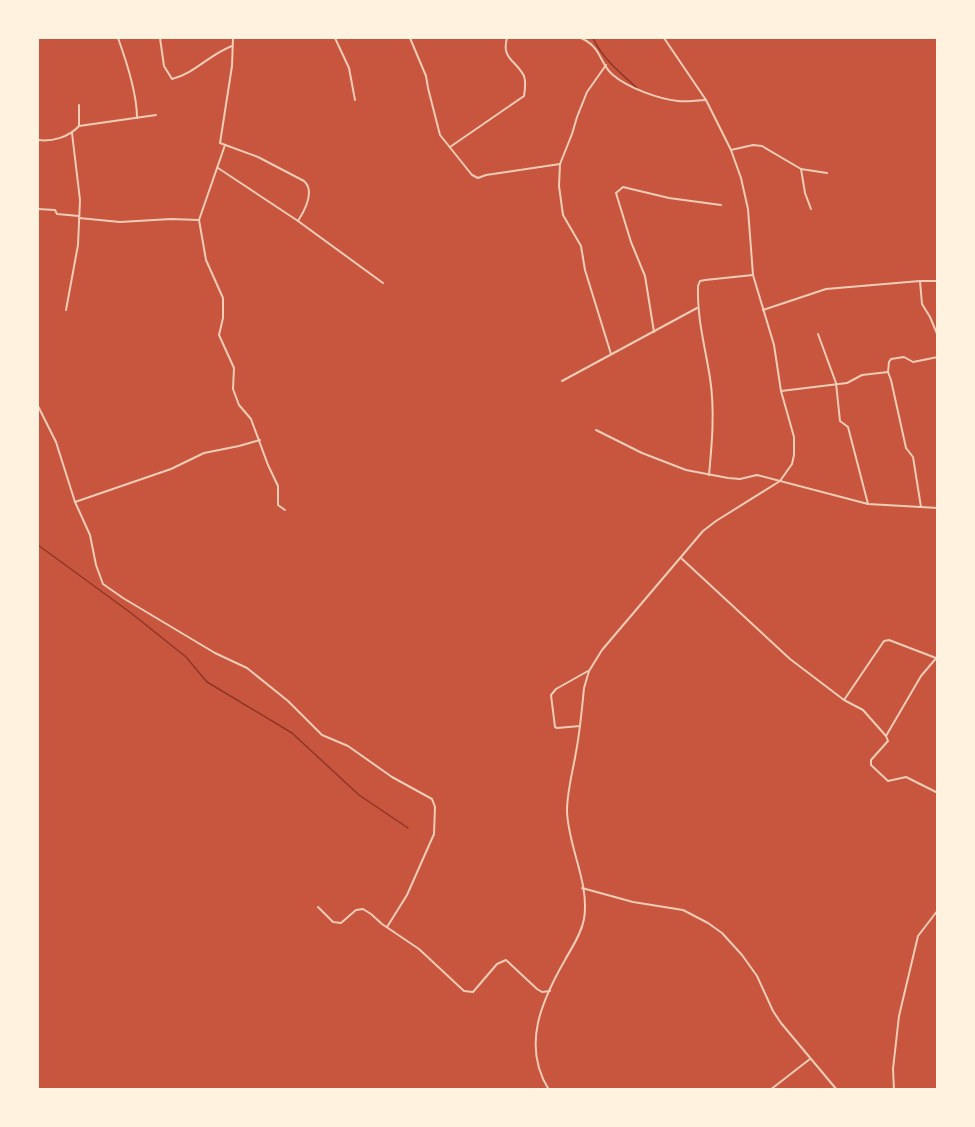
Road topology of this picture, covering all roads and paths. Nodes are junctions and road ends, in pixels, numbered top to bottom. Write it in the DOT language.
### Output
graph roads {
  1 [pos="118,38"];
  2 [pos="160,38"];
  3 [pos="233,38"];
  4 [pos="335,38"];
  5 [pos="410,38"];
  6 [pos="507,38"];
  7 [pos="581,38"];
  8 [pos="664,38"];
  9 [pos="233,46"];
  10 [pos="606,65"];
  11 [pos="355,100"];
  12 [pos="706,100"];
  13 [pos="79,105"];
  14 [pos="156,115"];
  15 [pos="137,118"];
  16 [pos="79,126"];
  17 [pos="72,133"];
  18 [pos="38,140"];
  19 [pos="225,145"];
  20 [pos="450,147"];
  21 [pos="731,150"];
  22 [pos="560,164"];
  23 [pos="218,168"];
  24 [pos="801,169"];
  25 [pos="827,173"];
  26 [pos="721,206"];
  27 [pos="38,209"];
  28 [pos="811,209"];
  29 [pos="79,217"];
  30 [pos="199,220"];
  31 [pos="298,221"];
  32 [pos="753,275"];
  33 [pos="920,281"];
  34 [pos="938,281"];
  35 [pos="383,283"];
  36 [pos="697,309"];
  37 [pos="66,310"];
  38 [pos="763,310"];
  39 [pos="654,332"];
  40 [pos="818,334"];
  41 [pos="938,336"];
  42 [pos="611,354"];
  43 [pos="938,357"];
  44 [pos="888,372"];
  45 [pos="562,381"];
  46 [pos="836,383"];
  47 [pos="781,391"];
  48 [pos="38,406"];
  49 [pos="596,430"];
  50 [pos="260,440"];
  51 [pos="709,475"];
  52 [pos="780,481"];
  53 [pos="75,502"];
  54 [pos="868,504"];
  55 [pos="921,507"];
  56 [pos="938,507"];
  57 [pos="285,510"];
  58 [pos="680,558"];
  59 [pos="937,657"];
  60 [pos="589,671"];
  61 [pos="844,700"];
  62 [pos="580,726"];
  63 [pos="886,736"];
  64 [pos="938,792"];
  65 [pos="582,888"];
  66 [pos="318,907"];
  67 [pos="938,910"];
  68 [pos="387,927"];
  69 [pos="550,991"];
  70 [pos="810,1059"];
  71 [pos="549,1089"];
  72 [pos="770,1089"];
  73 [pos="837,1089"];
  74 [pos="894,1089"];
  1 -- 15 [label="street"];
  2 -- 9 [label="street"];
  3 -- 9 [label="street"];
  4 -- 11 [label="street"];
  5 -- 20 [label="street"];
  6 -- 20 [label="street"];
  7 -- 10 [label="street"];
  8 -- 12 [label="street"];
  9 -- 19 [label="street"];
  10 -- 12 [label="street"];
  10 -- 22 [label="street"];
  12 -- 21 [label="street"];
  13 -- 16 [label="street"];
  14 -- 15 [label="street"];
  15 -- 16 [label="street"];
  16 -- 17 [label="street"];
  17 -- 18 [label="street"];
  17 -- 29 [label="street"];
  19 -- 23 [label="street"];
  19 -- 31 [label="street"];
  20 -- 22 [label="street"];
  21 -- 24 [label="street"];
  21 -- 32 [label="street"];
  22 -- 42 [label="street"];
  23 -- 30 [label="street"];
  23 -- 31 [label="street"];
  24 -- 25 [label="street"];
  24 -- 28 [label="street"];
  26 -- 39 [label="street"];
  27 -- 29 [label="street"];
  29 -- 30 [label="street"];
  29 -- 37 [label="street"];
  30 -- 50 [label="street"];
  31 -- 35 [label="street"];
  32 -- 36 [label="street"];
  32 -- 38 [label="street"];
  33 -- 34 [label="street"];
  33 -- 38 [label="street"];
  33 -- 41 [label="street"];
  36 -- 39 [label="street"];
  36 -- 51 [label="street"];
  38 -- 47 [label="street"];
  39 -- 42 [label="street"];
  40 -- 46 [label="street"];
  42 -- 45 [label="street"];
  43 -- 44 [label="street"];
  44 -- 46 [label="street"];
  44 -- 55 [label="street"];
  46 -- 47 [label="street"];
  46 -- 54 [label="street"];
  47 -- 52 [label="street"];
  48 -- 53 [label="street"];
  49 -- 51 [label="street"];
  50 -- 53 [label="street"];
  50 -- 57 [label="street"];
  51 -- 52 [label="street"];
  52 -- 54 [label="street"];
  52 -- 58 [label="street"];
  53 -- 68 [label="street"];
  54 -- 55 [label="street"];
  55 -- 56 [label="street"];
  58 -- 60 [label="street"];
  58 -- 61 [label="street"];
  59 -- 61 [label="street"];
  59 -- 63 [label="street"];
  60 -- 62 [label="street"];
  60 -- 62 [label="street"];
  61 -- 63 [label="street"];
  62 -- 65 [label="street"];
  63 -- 64 [label="street"];
  65 -- 69 [label="street"];
  65 -- 70 [label="street"];
  66 -- 68 [label="street"];
  67 -- 74 [label="street"];
  68 -- 69 [label="street"];
  69 -- 71 [label="street"];
  70 -- 72 [label="street"];
  70 -- 73 [label="street"];
}
